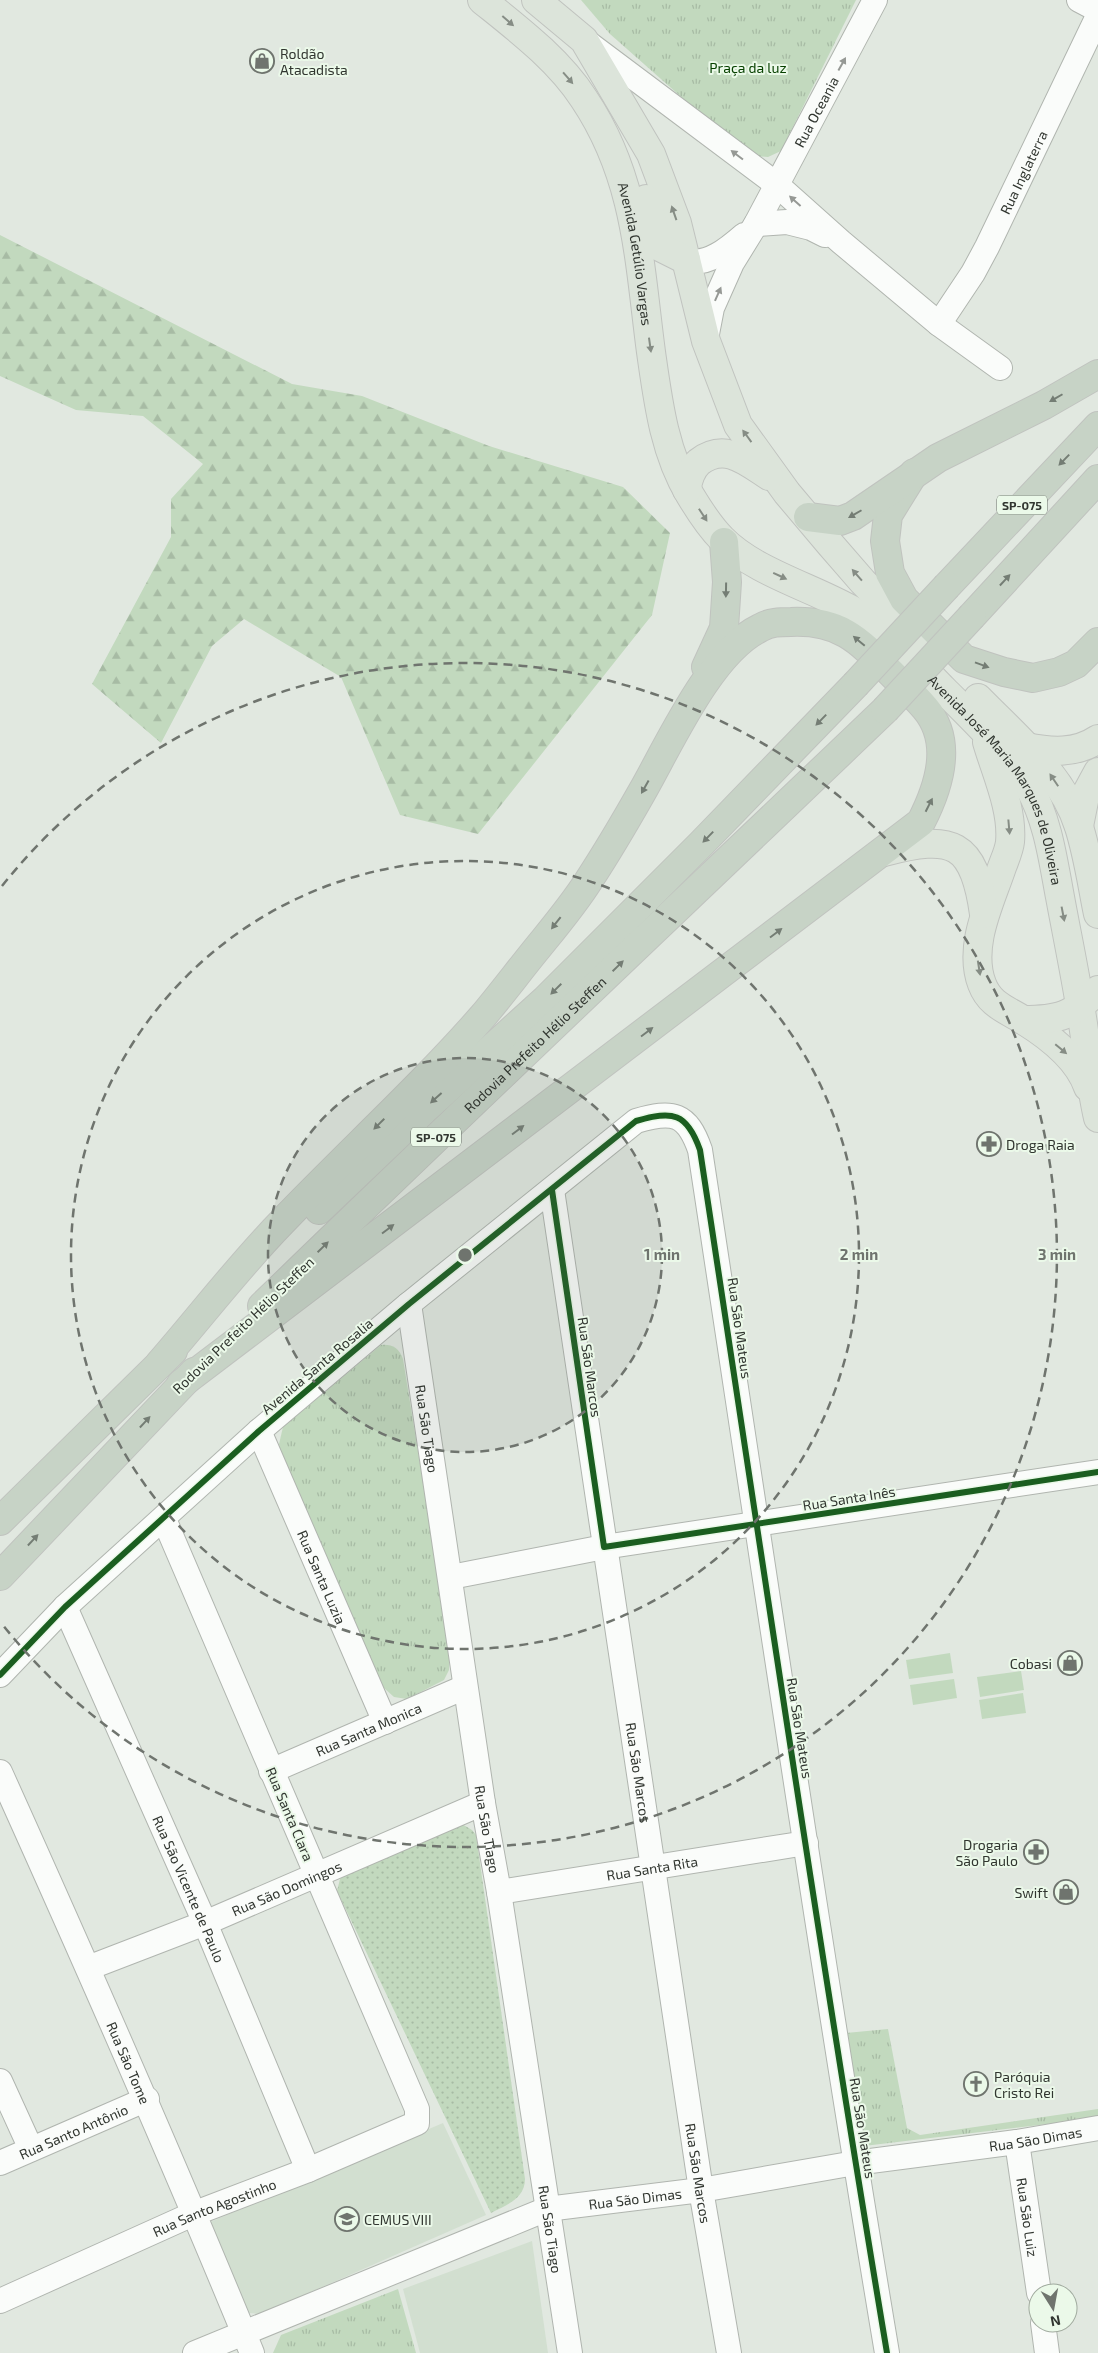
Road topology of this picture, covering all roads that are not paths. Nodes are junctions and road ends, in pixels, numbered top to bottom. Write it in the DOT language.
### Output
graph roads {
  1 [pos="482,0"];
  2 [pos="536,0"];
  3 [pos="875,0"];
  4 [pos="1079,0"];
  5 [pos="1098,10"];
  6 [pos="1098,16"];
  7 [pos="584,40"];
  8 [pos="584,99"];
  9 [pos="776,184"];
  10 [pos="756,224"];
  11 [pos="841,242"];
  12 [pos="686,260"];
  13 [pos="939,324"];
  14 [pos="706,341"];
  15 [pos="1000,368"];
  16 [pos="1098,374"];
  17 [pos="1098,426"];
  18 [pos="914,472"];
  19 [pos="1098,479"];
  20 [pos="779,482"];
  21 [pos="687,490"];
  22 [pos="808,517"];
  23 [pos="724,542"];
  24 [pos="1098,642"];
  25 [pos="983,729"];
  26 [pos="1098,739"];
  27 [pos="668,745"];
  28 [pos="1026,747"];
  29 [pos="1098,772"];
  30 [pos="1079,826"];
  31 [pos="884,852"];
  32 [pos="1098,914"];
  33 [pos="984,920"];
  34 [pos="1089,998"];
  35 [pos="1023,1020"];
  36 [pos="1097,1113"];
  37 [pos="676,1116"];
  38 [pos="552,1190"];
  39 [pos="409,1304"];
  40 [pos="160,1363"];
  41 [pos="181,1384"];
  42 [pos="259,1431"];
  43 [pos="1098,1472"];
  44 [pos="164,1519"];
  45 [pos="0,1521"];
  46 [pos="756,1525"];
  47 [pos="604,1547"];
  48 [pos="0,1576"];
  49 [pos="451,1577"];
  50 [pos="65,1607"];
  51 [pos="0,1675"];
  52 [pos="466,1687"];
  53 [pos="385,1722"];
  54 [pos="271,1771"];
  55 [pos="0,1772"];
  56 [pos="483,1803"];
  57 [pos="806,1843"];
  58 [pos="653,1868"];
  59 [pos="316,1875"];
  60 [pos="499,1892"];
  61 [pos="205,1923"];
  62 [pos="88,1968"];
  63 [pos="0,2081"];
  64 [pos="147,2099"];
  65 [pos="417,2109"];
  66 [pos="1098,2128"];
  67 [pos="1017,2142"];
  68 [pos="31,2149"];
  69 [pos="0,2163"];
  70 [pos="855,2163"];
  71 [pos="308,2170"];
  72 [pos="701,2190"];
  73 [pos="547,2209"];
  74 [pos="193,2214"];
  75 [pos="1038,2283"];
  76 [pos="0,2301"];
  77 [pos="1045,2333"];
  78 [pos="248,2342"];
  79 [pos="196,2353"];
  80 [pos="570,2353"];
  81 [pos="729,2353"];
  82 [pos="887,2353"];
  83 [pos="1048,2353"];
  1 -- 8 [label="main road, Avenida Getúlio Vargas, one-way"];
  2 -- 7 [label="main road"];
  9 -- 3 [label="street, Rua Oceania, one-way"];
  4 -- 5 [label="street"];
  6 -- 13 [label="street, Rua Inglaterra"];
  9 -- 7 [label="street, one-way"];
  12 -- 7 [label="main road, one-way"];
  8 -- 12 [label="main road"];
  8 -- 21 [label="main road, Avenida Getúlio Vargas, one-way"];
  9 -- 10 [label="street, Rua Oceania"];
  11 -- 9 [label="street, one-way"];
  10 -- 11 [label="street"];
  10 -- 12 [label="street, Rua Oceania"];
  14 -- 10 [label="street, Rua Oceania, one-way"];
  11 -- 13 [label="street"];
  12 -- 14 [label="main road"];
  13 -- 15 [label="street"];
  20 -- 14 [label="main road, one-way"];
  16 -- 18 [label="highway, one-way"];
  17 -- 40 [label="highway, Rodovia Prefeito Hélio Steffen / SP-075, one-way, bridge"];
  18 -- 22 [label="highway, one-way"];
  18 -- 24 [label="highway, one-way"];
  41 -- 19 [label="highway, Rodovia Prefeito Hélio Steffen / SP-075, one-way, bridge"];
  20 -- 21 [label="main road"];
  20 -- 22 [label="main road"];
  21 -- 23 [label="main road, Avenida Getúlio Vargas, one-way"];
  28 -- 22 [label="main road, Avenida José Maria Marques de Oliveira, one-way"];
  23 -- 25 [label="main road, Avenida José Maria Marques de Oliveira, one-way"];
  23 -- 27 [label="highway, one-way"];
  25 -- 33 [label="main road, one-way"];
  25 -- 34 [label="main road, Avenida José Maria Marques de Oliveira, one-way"];
  26 -- 28 [label="main road"];
  31 -- 27 [label="highway, one-way"];
  27 -- 40 [label="highway, one-way"];
  30 -- 28 [label="main road, Avenida José Maria Marques de Oliveira, one-way"];
  29 -- 30 [label="main road"];
  30 -- 32 [label="main road, Avenida José Maria Marques de Oliveira"];
  31 -- 33 [label="main road"];
  41 -- 31 [label="highway, one-way"];
  33 -- 35 [label="main road, one-way"];
  34 -- 35 [label="main road"];
  34 -- 36 [label="main road, Avenida José Maria Marques de Oliveira"];
  35 -- 36 [label="main road, one-way"];
  37 -- 38 [label="street, Avenida Santa Rosalia"];
  37 -- 46 [label="street, Rua São Mateus"];
  38 -- 39 [label="street, Avenida Santa Rosalia"];
  38 -- 47 [label="street, Rua São Marcos"];
  39 -- 42 [label="street, Avenida Santa Rosalia"];
  39 -- 49 [label="street, Rua São Tiago"];
  40 -- 45 [label="highway, Rodovia Prefeito Hélio Steffen / SP-075"];
  48 -- 41 [label="highway, Rodovia Prefeito Hélio Steffen / SP-075, one-way"];
  42 -- 44 [label="street, Avenida Santa Rosalia"];
  42 -- 53 [label="street, Rua Santa Luzia"];
  43 -- 46 [label="street, Rua Santa Inês"];
  44 -- 50 [label="street, Avenida Santa Rosalia"];
  44 -- 54 [label="street, Rua Santa Clara"];
  46 -- 47 [label="street, Rua Santa Inês"];
  46 -- 57 [label="street, Rua São Mateus"];
  47 -- 49 [label="street, Rua Santa Inês"];
  47 -- 58 [label="street, Rua São Marcos"];
  49 -- 52 [label="street, Rua São Tiago"];
  50 -- 51 [label="street, Avenida Santa Rosalia"];
  50 -- 61 [label="street, Rua São Vicente de Paulo"];
  52 -- 53 [label="street, Rua Santa Monica"];
  52 -- 56 [label="street, Rua São Tiago"];
  53 -- 54 [label="street, Rua Santa Monica"];
  54 -- 59 [label="street, Rua Santa Clara"];
  55 -- 62 [label="street, Rua São Tome"];
  56 -- 59 [label="street, Rua São Domingos"];
  56 -- 60 [label="street, Rua São Tiago"];
  57 -- 58 [label="street, Rua Santa Rita"];
  57 -- 70 [label="street, Rua São Mateus"];
  58 -- 60 [label="street, Rua Santa Rita"];
  58 -- 72 [label="street, Rua São Marcos"];
  59 -- 61 [label="street, Rua São Domingos"];
  59 -- 65 [label="street, Rua Santa Clara"];
  60 -- 73 [label="street, Rua São Tiago"];
  61 -- 62 [label="street, Rua São Domingos"];
  61 -- 71 [label="street, Rua São Vicente de Paulo"];
  62 -- 64 [label="street, Rua São Tome"];
  63 -- 68 [label="street"];
  64 -- 68 [label="street, Rua Santo Antônio"];
  64 -- 74 [label="street, Rua São Tome"];
  65 -- 71 [label="street, Rua Santo Agostinho"];
  66 -- 67 [label="street, Rua São Dimas"];
  67 -- 70 [label="street, Rua São Dimas"];
  67 -- 75 [label="street, Rua São Luiz"];
  68 -- 69 [label="street, Rua Santo Antônio"];
  70 -- 72 [label="street, Rua São Dimas"];
  70 -- 82 [label="street, Rua São Mateus"];
  71 -- 74 [label="street, Rua Santo Agostinho"];
  72 -- 73 [label="street, Rua São Dimas"];
  72 -- 81 [label="street, Rua São Marcos"];
  73 -- 78 [label="street, Rua São Dimas"];
  73 -- 80 [label="street, Rua São Tiago"];
  74 -- 76 [label="street, Rua Santo Agostinho"];
  74 -- 78 [label="street, Rua São Tome"];
  77 -- 83 [label="street"];
  78 -- 79 [label="street, Rua São Dimas"];
}
